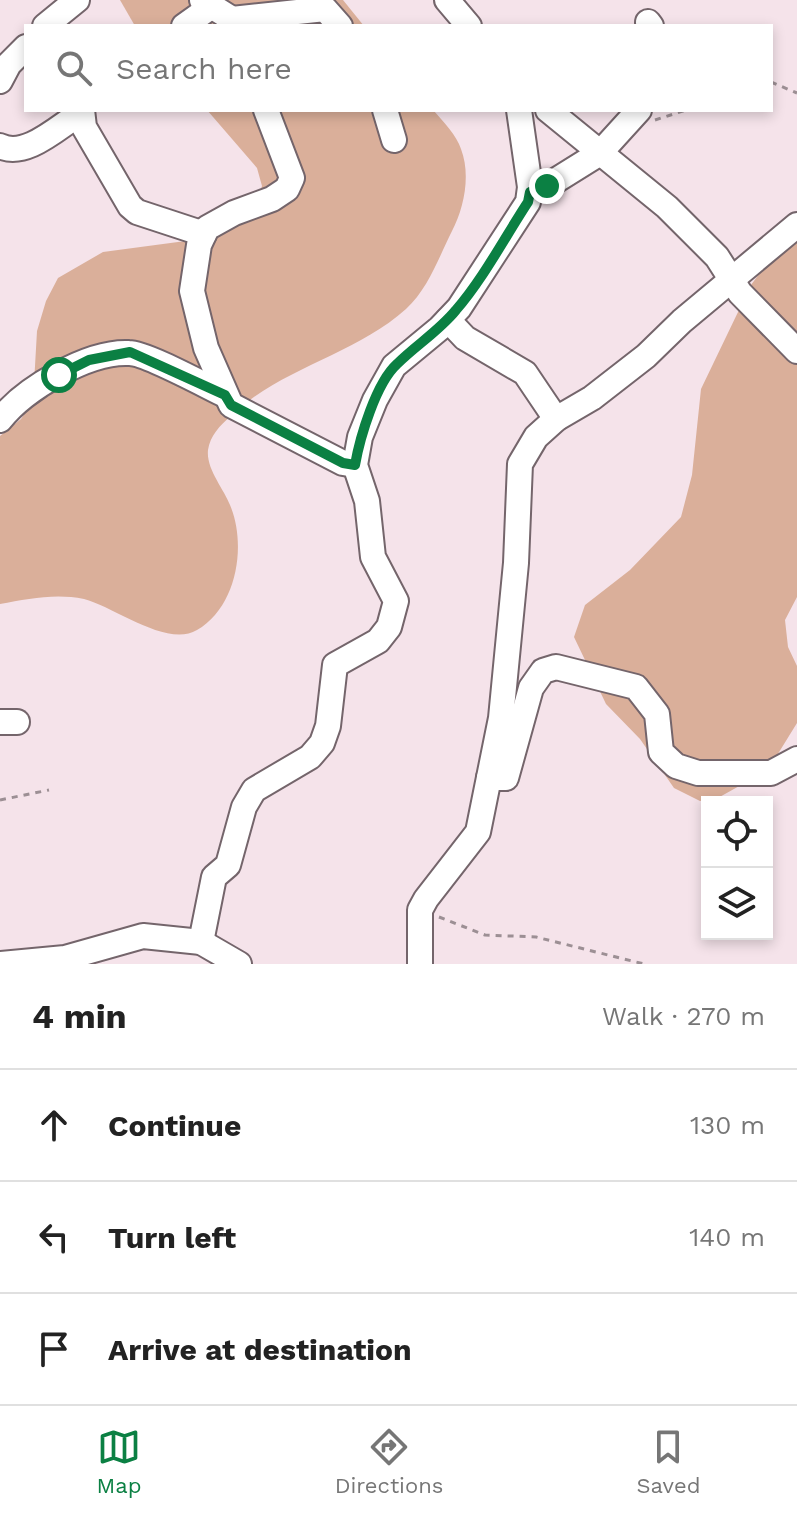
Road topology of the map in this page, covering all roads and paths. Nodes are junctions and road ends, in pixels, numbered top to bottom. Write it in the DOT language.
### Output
graph roads {
  1 [pos="77,0"];
  2 [pos="447,0"];
  3 [pos="220,13"];
  4 [pos="47,24"];
  5 [pos="190,24"];
  6 [pos="338,24"];
  7 [pos="467,24"];
  8 [pos="24,49"];
  9 [pos="0,81"];
  10 [pos="773,83"];
  11 [pos="797,93"];
  12 [pos="81,112"];
  13 [pos="267,112"];
  14 [pos="386,112"];
  15 [pos="519,112"];
  16 [pos="550,112"];
  17 [pos="632,118"];
  18 [pos="394,140"];
  19 [pos="0,146"];
  20 [pos="600,153"];
  21 [pos="530,192"];
  22 [pos="797,225"];
  23 [pos="204,234"];
  24 [pos="733,278"];
  25 [pos="448,320"];
  26 [pos="797,351"];
  27 [pos="225,395"];
  28 [pos="556,419"];
  29 [pos="0,420"];
  30 [pos="355,465"];
  31 [pos="797,759"];
  32 [pos="489,778"];
  33 [pos="49,790"];
  34 [pos="0,800"];
  35 [pos="420,910"];
  36 [pos="201,942"];
  37 [pos="0,964"];
  38 [pos="239,964"];
  39 [pos="420,964"];
  40 [pos="644,964"];
  1 -- 4 [label="street"];
  2 -- 7 [label="street"];
  3 -- 5 [label="street"];
  3 -- 6 [label="street"];
  8 -- 9 [label="street"];
  10 -- 11 [label="path"];
  12 -- 19 [label="street"];
  12 -- 23 [label="street"];
  13 -- 23 [label="street"];
  14 -- 18 [label="street"];
  15 -- 21 [label="street"];
  16 -- 20 [label="street"];
  17 -- 20 [label="street"];
  20 -- 21 [label="street"];
  20 -- 24 [label="street"];
  21 -- 25 [label="street"];
  22 -- 24 [label="street"];
  23 -- 27 [label="street"];
  24 -- 26 [label="street"];
  24 -- 28 [label="street"];
  25 -- 28 [label="street"];
  25 -- 30 [label="street"];
  27 -- 29 [label="street"];
  27 -- 30 [label="street"];
  28 -- 32 [label="street"];
  30 -- 36 [label="street"];
  31 -- 32 [label="street"];
  32 -- 35 [label="street"];
  33 -- 34 [label="path"];
  35 -- 39 [label="street"];
  35 -- 40 [label="path"];
  36 -- 37 [label="street"];
  36 -- 38 [label="street"];
}
